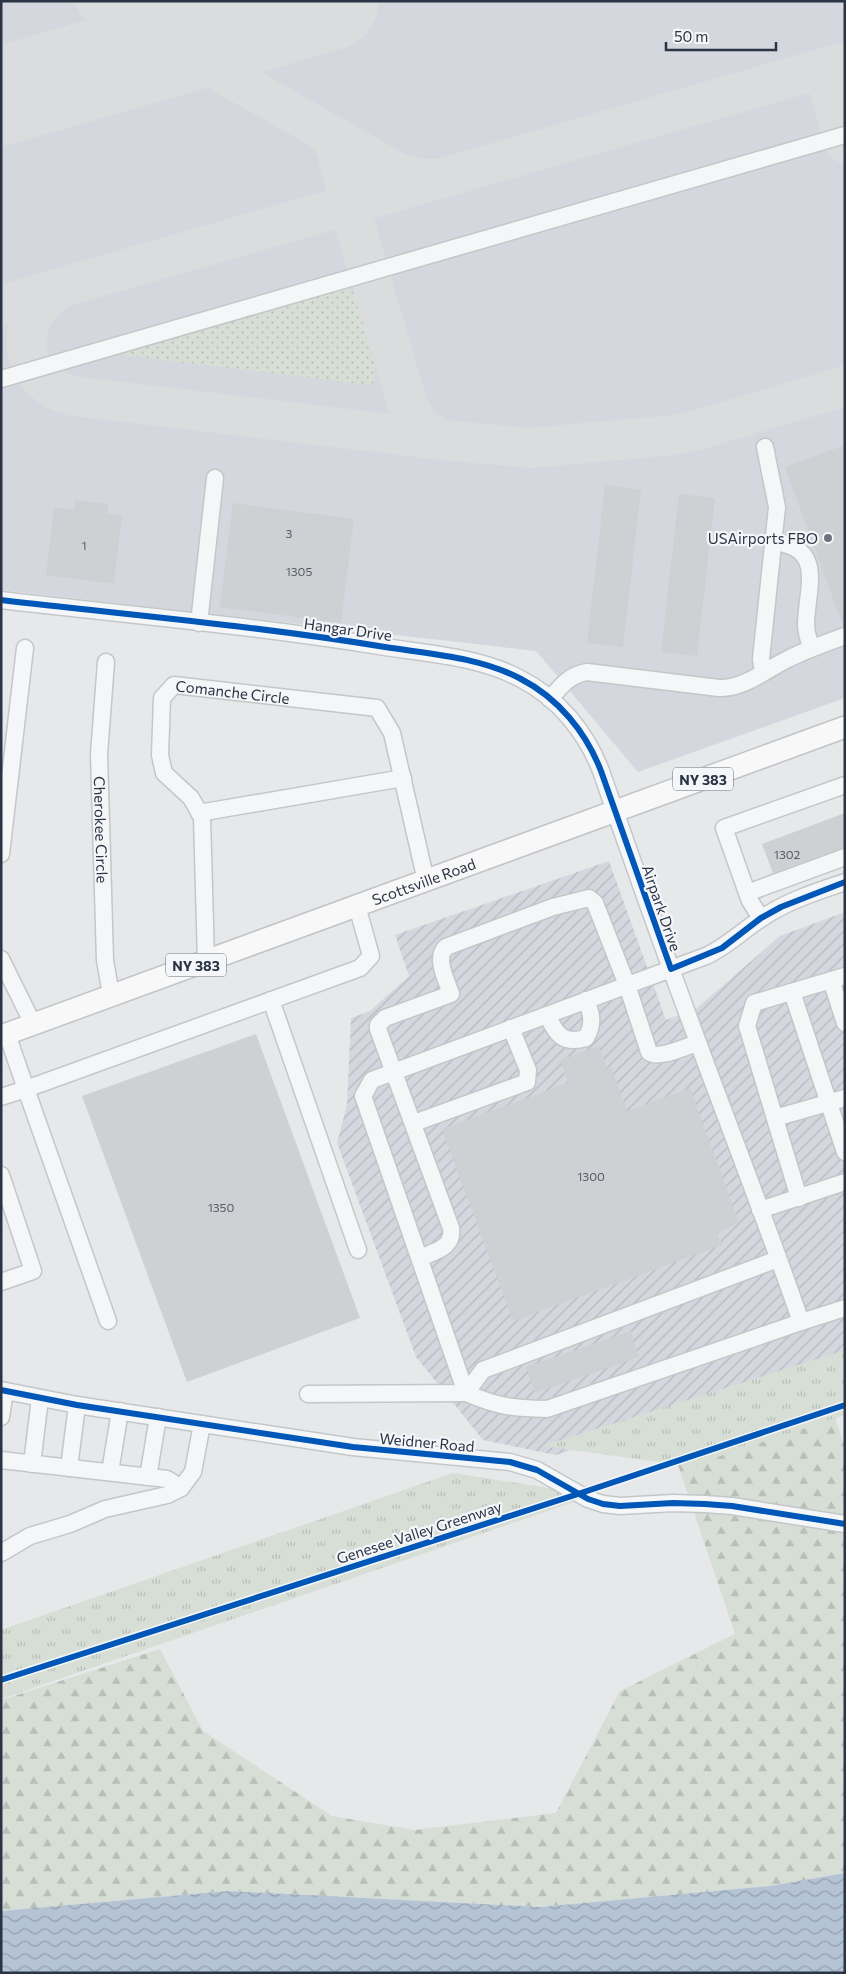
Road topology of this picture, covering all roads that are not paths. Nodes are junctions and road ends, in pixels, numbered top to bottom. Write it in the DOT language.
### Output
graph roads {
  1 [pos="845,135"];
  2 [pos="1,379"];
  3 [pos="765,447"];
  4 [pos="215,478"];
  5 [pos="773,542"];
  6 [pos="1,600"];
  7 [pos="199,623"];
  8 [pos="845,636"];
  9 [pos="25,648"];
  10 [pos="812,648"];
  11 [pos="106,662"];
  12 [pos="763,672"];
  13 [pos="550,699"];
  14 [pos="845,727"];
  15 [pos="403,778"];
  16 [pos="845,785"];
  17 [pos="615,812"];
  18 [pos="200,813"];
  19 [pos="1,854"];
  20 [pos="845,857"];
  21 [pos="426,881"];
  22 [pos="845,882"];
  23 [pos="747,893"];
  24 [pos="357,906"];
  25 [pos="761,918"];
  26 [pos="1,959"];
  27 [pos="206,961"];
  28 [pos="670,969"];
  29 [pos="838,978"];
  30 [pos="627,985"];
  31 [pos="792,992"];
  32 [pos="111,996"];
  33 [pos="271,1000"];
  34 [pos="586,1000"];
  35 [pos="547,1015"];
  36 [pos="845,1023"];
  37 [pos="33,1024"];
  38 [pos="511,1028"];
  39 [pos="4,1035"];
  40 [pos="698,1043"];
  41 [pos="394,1072"];
  42 [pos="26,1089"];
  43 [pos="1,1097"];
  44 [pos="845,1098"];
  45 [pos="829,1102"];
  46 [pos="775,1118"];
  47 [pos="414,1123"];
  48 [pos="845,1152"];
  49 [pos="1,1175"];
  50 [pos="845,1182"];
  51 [pos="799,1198"];
  52 [pos="760,1210"];
  53 [pos="358,1250"];
  54 [pos="420,1258"];
  55 [pos="778,1259"];
  56 [pos="1,1282"];
  57 [pos="845,1308"];
  58 [pos="108,1320"];
  59 [pos="801,1322"];
  60 [pos="3,1390"];
  61 [pos="466,1393"];
  62 [pos="308,1394"];
  63 [pos="40,1398"];
  64 [pos="77,1405"];
  65 [pos="120,1411"];
  66 [pos="1,1417"];
  67 [pos="158,1417"];
  68 [pos="202,1424"];
  69 [pos="1,1460"];
  70 [pos="32,1464"];
  71 [pos="69,1468"];
  72 [pos="110,1472"];
  73 [pos="148,1477"];
  74 [pos="181,1488"];
  75 [pos="845,1524"];
  76 [pos="1,1553"];
  1 -- 2 [label="street"];
  3 -- 5 [label="street"];
  4 -- 7 [label="street"];
  5 -- 10 [label="street"];
  5 -- 12 [label="street"];
  6 -- 7 [label="street, Hangar Drive"];
  7 -- 13 [label="street, Hangar Drive"];
  8 -- 10 [label="street"];
  9 -- 19 [label="street"];
  10 -- 12 [label="street"];
  11 -- 32 [label="street, Cherokee Circle"];
  12 -- 13 [label="street"];
  13 -- 17 [label="street, Hangar Drive"];
  14 -- 17 [label="main road, Scottsville Road / NY 383"];
  15 -- 18 [label="street"];
  15 -- 18 [label="street, Comanche Circle"];
  15 -- 21 [label="street, Comanche Circle"];
  16 -- 23 [label="street"];
  17 -- 21 [label="main road, Scottsville Road / NY 383"];
  17 -- 28 [label="street, Airpark Drive"];
  18 -- 27 [label="street, Comanche Circle"];
  20 -- 23 [label="street"];
  21 -- 24 [label="main road, Scottsville Road / NY 383"];
  22 -- 25 [label="street, Airpark Drive"];
  23 -- 25 [label="street"];
  24 -- 27 [label="main road, Scottsville Road / NY 383"];
  24 -- 33 [label="street"];
  25 -- 28 [label="street, Airpark Drive"];
  26 -- 37 [label="street"];
  27 -- 32 [label="main road, Scottsville Road / NY 383"];
  28 -- 30 [label="street"];
  28 -- 40 [label="street"];
  29 -- 31 [label="street"];
  29 -- 36 [label="street"];
  30 -- 34 [label="street"];
  30 -- 40 [label="street"];
  30 -- 41 [label="street"];
  31 -- 45 [label="street"];
  31 -- 46 [label="street"];
  32 -- 37 [label="main road, Scottsville Road / NY 383"];
  33 -- 42 [label="street"];
  33 -- 53 [label="street"];
  34 -- 35 [label="street"];
  34 -- 35 [label="street"];
  35 -- 38 [label="street"];
  37 -- 39 [label="main road, Scottsville Road / NY 383"];
  38 -- 41 [label="street"];
  38 -- 47 [label="street"];
  39 -- 42 [label="street"];
  40 -- 52 [label="street"];
  41 -- 47 [label="street"];
  41 -- 54 [label="street"];
  42 -- 43 [label="street"];
  42 -- 58 [label="street"];
  44 -- 45 [label="street"];
  45 -- 46 [label="street"];
  45 -- 48 [label="street"];
  46 -- 51 [label="street"];
  47 -- 54 [label="street"];
  49 -- 56 [label="street"];
  50 -- 51 [label="street"];
  51 -- 52 [label="street"];
  52 -- 55 [label="street"];
  54 -- 61 [label="street"];
  55 -- 59 [label="street"];
  55 -- 61 [label="street"];
  57 -- 59 [label="street"];
  59 -- 61 [label="street"];
  60 -- 63 [label="street, Weidner Road"];
  60 -- 66 [label="street"];
  61 -- 62 [label="street"];
  63 -- 64 [label="street, Weidner Road"];
  63 -- 70 [label="street"];
  64 -- 65 [label="street, Weidner Road"];
  64 -- 71 [label="street"];
  65 -- 67 [label="street, Weidner Road"];
  65 -- 72 [label="street"];
  67 -- 68 [label="street, Weidner Road"];
  67 -- 73 [label="street"];
  68 -- 74 [label="street"];
  68 -- 75 [label="street, Weidner Road"];
  69 -- 70 [label="street"];
  70 -- 71 [label="street"];
  71 -- 72 [label="street"];
  72 -- 73 [label="street"];
  73 -- 74 [label="street"];
  74 -- 76 [label="street"];
}
